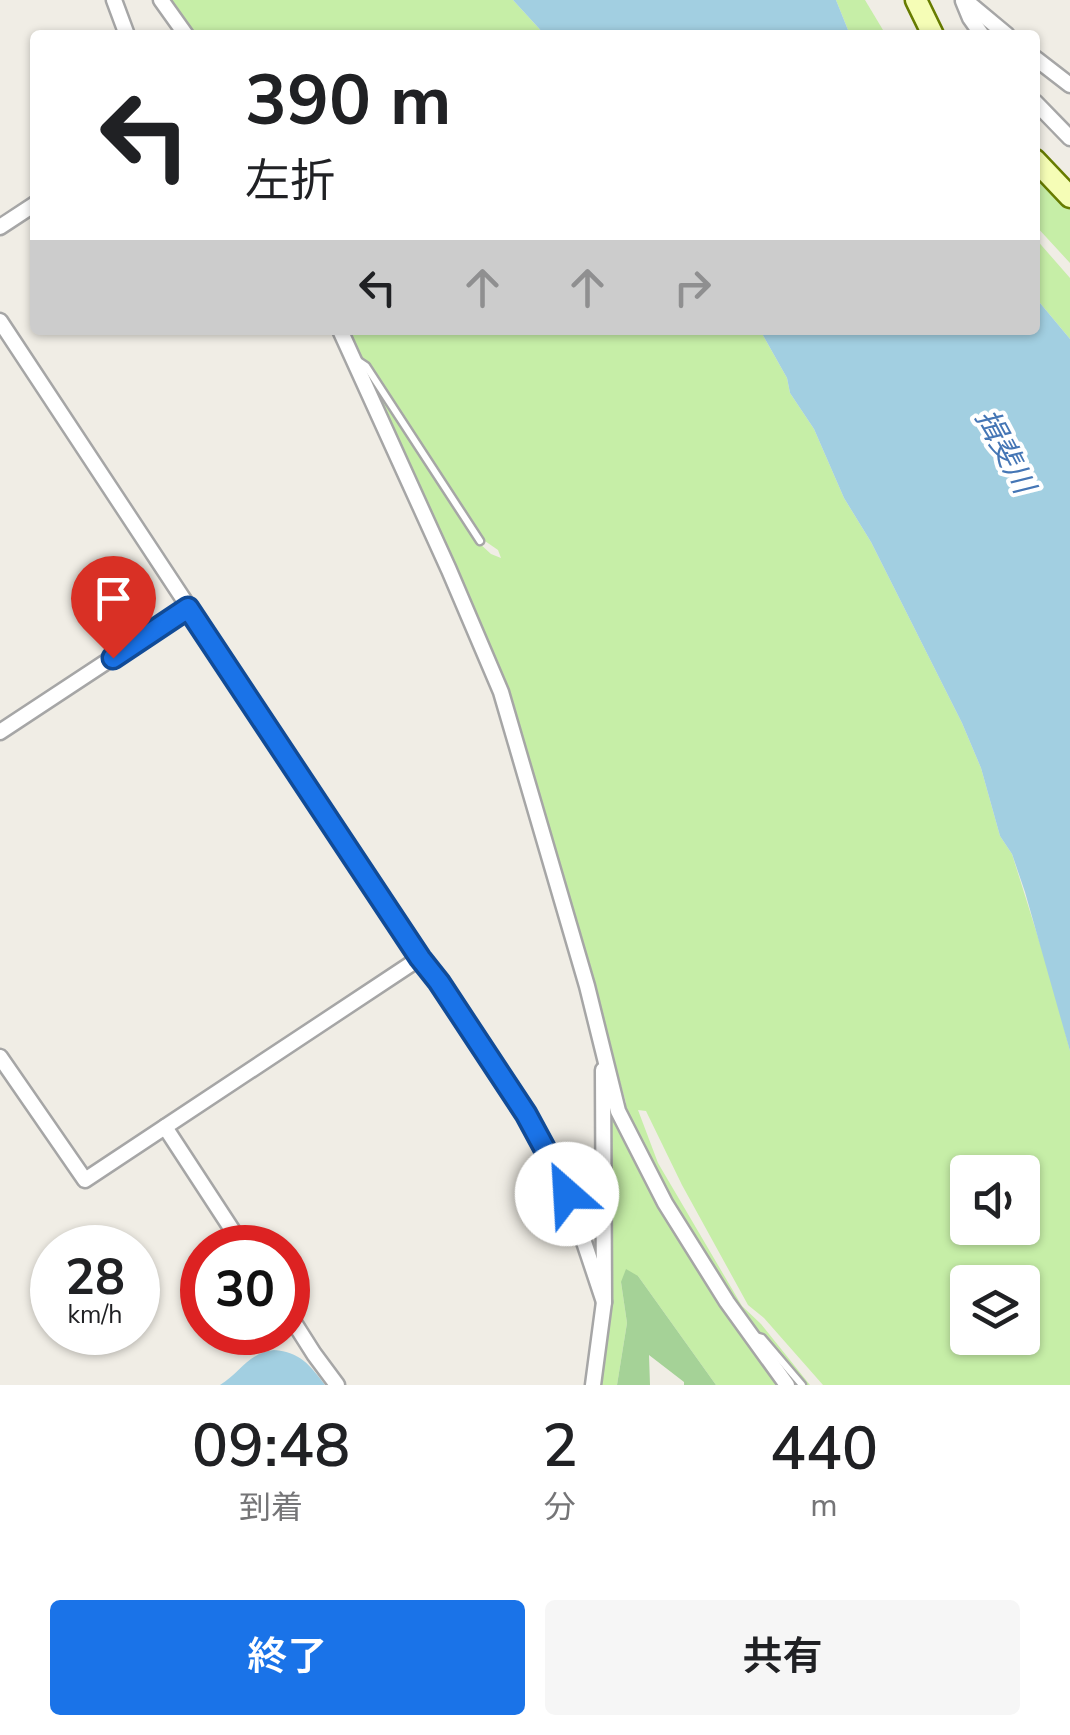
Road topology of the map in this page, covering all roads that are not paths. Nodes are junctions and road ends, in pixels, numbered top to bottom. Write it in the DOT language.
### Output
graph roads {
  1 [pos="114,0"];
  2 [pos="161,0"];
  3 [pos="916,0"];
  4 [pos="964,0"];
  5 [pos="126,30"];
  6 [pos="182,30"];
  7 [pos="931,30"];
  8 [pos="978,30"];
  9 [pos="1001,30"];
  10 [pos="1040,62"];
  11 [pos="1070,85"];
  12 [pos="1040,107"];
  13 [pos="1070,138"];
  14 [pos="1040,165"];
  15 [pos="1070,198"];
  16 [pos="30,207"];
  17 [pos="0,227"];
  18 [pos="0,321"];
  19 [pos="336,335"];
  20 [pos="342,335"];
  21 [pos="351,354"];
  22 [pos="480,541"];
  23 [pos="188,608"];
  24 [pos="0,732"];
  25 [pos="420,958"];
  26 [pos="602,1049"];
  27 [pos="0,1057"];
  28 [pos="165,1127"];
  29 [pos="229,1225"];
  30 [pos="604,1302"];
  31 [pos="750,1334"];
  32 [pos="310,1348"];
  33 [pos="338,1385"];
  34 [pos="594,1385"];
  35 [pos="788,1385"];
  36 [pos="802,1385"];
  1 -- 5 [label="street"];
  2 -- 6 [label="street"];
  3 -- 7 [label="main road"];
  4 -- 8 [label="street"];
  4 -- 9 [label="street"];
  10 -- 11 [label="street"];
  12 -- 13 [label="street"];
  14 -- 15 [label="main road"];
  16 -- 17 [label="street"];
  18 -- 23 [label="street"];
  19 -- 21 [label="street"];
  20 -- 21 [label="street"];
  21 -- 22 [label="lane"];
  21 -- 26 [label="street"];
  23 -- 24 [label="street"];
  23 -- 25 [label="street"];
  25 -- 28 [label="street"];
  25 -- 30 [label="street"];
  26 -- 30 [label="street"];
  26 -- 31 [label="street"];
  27 -- 28 [label="street"];
  28 -- 29 [label="street"];
  30 -- 34 [label="street"];
  31 -- 35 [label="street"];
  31 -- 36 [label="lane"];
  32 -- 33 [label="street"];
}
